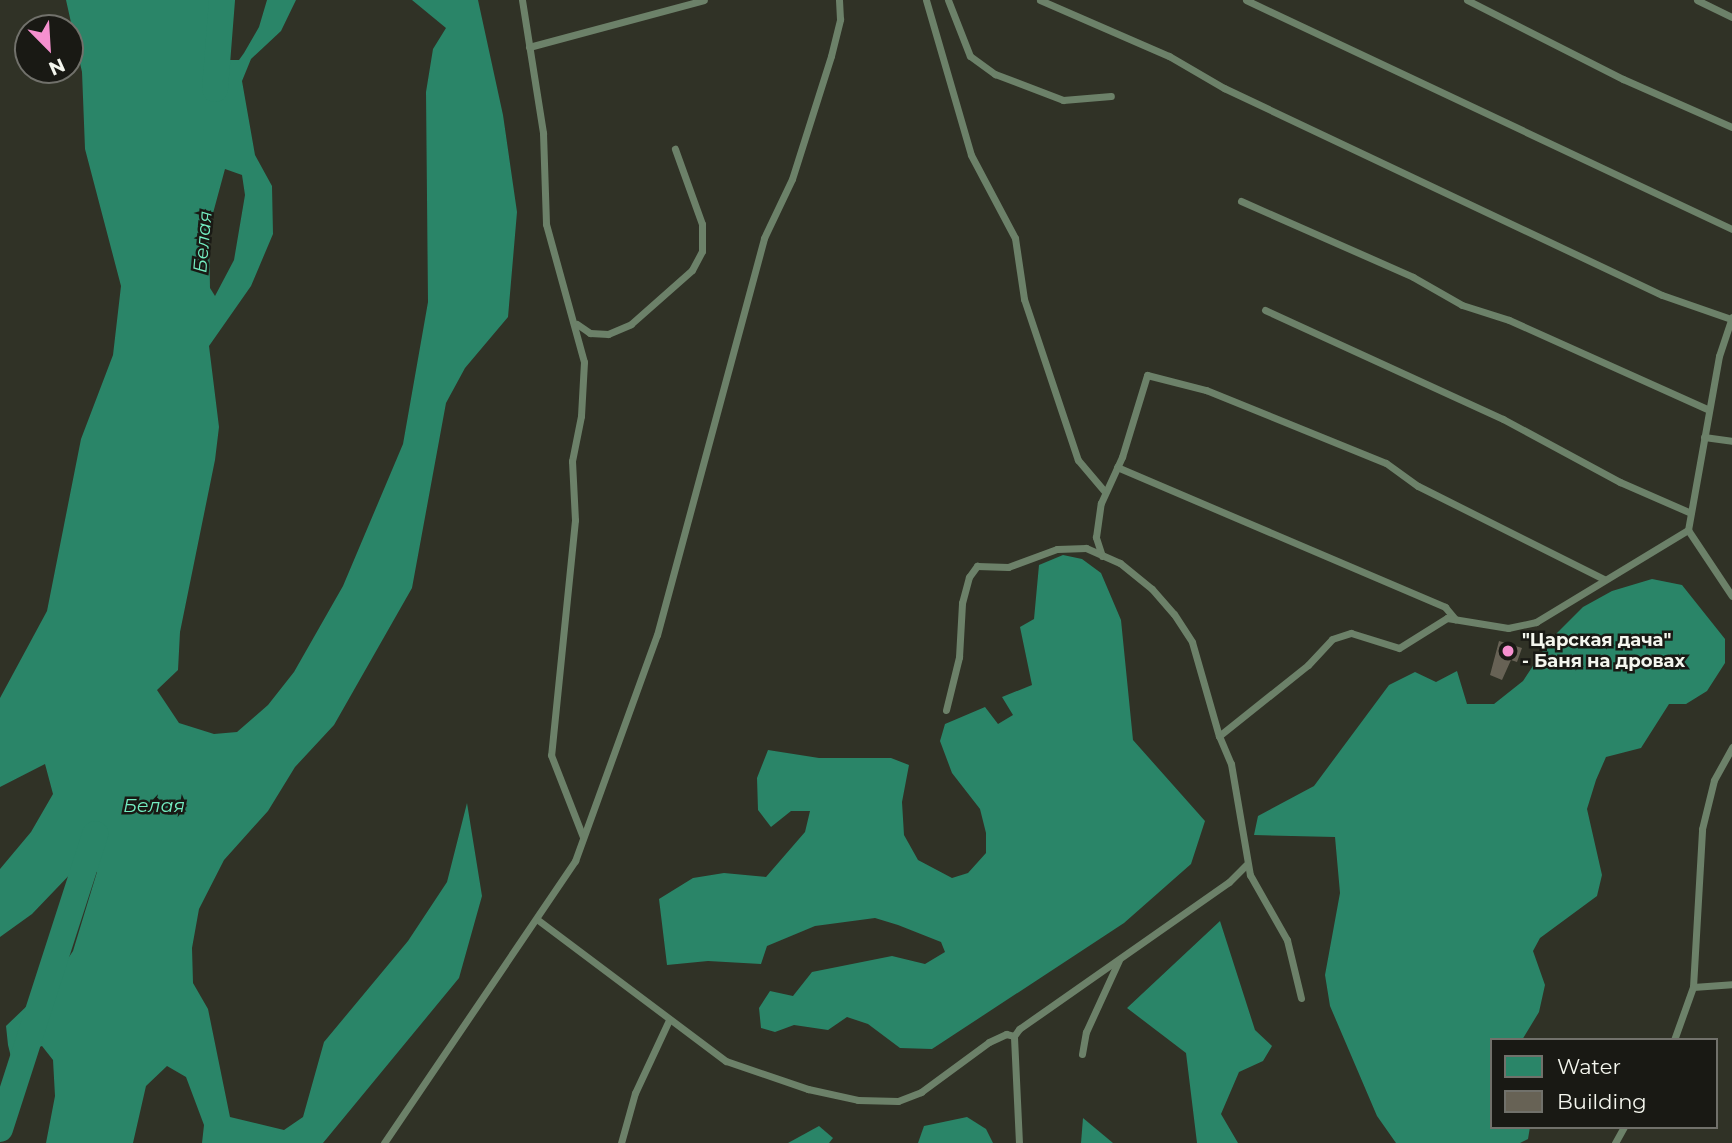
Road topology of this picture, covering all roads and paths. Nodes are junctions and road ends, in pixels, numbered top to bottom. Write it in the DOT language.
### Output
graph roads {
  1 [pos="522,0"];
  2 [pos="704,0"];
  3 [pos="839,0"];
  4 [pos="926,0"];
  5 [pos="948,0"];
  6 [pos="1040,0"];
  7 [pos="1247,0"];
  8 [pos="1467,0"];
  9 [pos="1697,0"];
  10 [pos="1732,17"];
  11 [pos="529,47"];
  12 [pos="1111,96"];
  13 [pos="1732,127"];
  14 [pos="675,149"];
  15 [pos="1241,201"];
  16 [pos="1732,229"];
  17 [pos="1265,310"];
  18 [pos="1732,318"];
  19 [pos="576,324"];
  20 [pos="1709,410"];
  21 [pos="1704,437"];
  22 [pos="1732,441"];
  23 [pos="1117,467"];
  24 [pos="1105,492"];
  25 [pos="1691,513"];
  26 [pos="1688,530"];
  27 [pos="1102,556"];
  28 [pos="1604,579"];
  29 [pos="1732,596"];
  30 [pos="1455,620"];
  31 [pos="946,710"];
  32 [pos="1219,736"];
  33 [pos="1732,747"];
  34 [pos="583,838"];
  35 [pos="1247,865"];
  36 [pos="538,920"];
  37 [pos="1119,960"];
  38 [pos="1732,984"];
  39 [pos="1693,987"];
  40 [pos="1301,998"];
  41 [pos="669,1020"];
  42 [pos="1014,1036"];
  43 [pos="1675,1038"];
  44 [pos="1082,1054"];
  45 [pos="384,1143"];
  46 [pos="621,1143"];
  47 [pos="1019,1143"];
  1 -- 11 [label="lane"];
  2 -- 11 [label="lane"];
  3 -- 34 [label="lane"];
  4 -- 24 [label="lane"];
  5 -- 12 [label="lane"];
  6 -- 18 [label="lane"];
  7 -- 16 [label="lane"];
  8 -- 13 [label="lane"];
  9 -- 10 [label="lane"];
  11 -- 19 [label="lane"];
  14 -- 19 [label="lane"];
  15 -- 20 [label="lane"];
  17 -- 25 [label="lane"];
  18 -- 20 [label="lane"];
  19 -- 34 [label="lane"];
  20 -- 21 [label="lane"];
  21 -- 22 [label="lane"];
  21 -- 25 [label="lane"];
  23 -- 24 [label="lane"];
  23 -- 28 [label="lane"];
  23 -- 30 [label="lane"];
  24 -- 27 [label="lane"];
  25 -- 26 [label="lane"];
  26 -- 28 [label="lane"];
  26 -- 29 [label="lane"];
  27 -- 31 [label="lane"];
  27 -- 32 [label="lane"];
  28 -- 30 [label="lane"];
  30 -- 32 [label="lane"];
  32 -- 35 [label="lane"];
  33 -- 39 [label="lane"];
  34 -- 36 [label="lane"];
  35 -- 37 [label="lane"];
  35 -- 40 [label="lane"];
  36 -- 41 [label="lane"];
  36 -- 45 [label="lane"];
  37 -- 42 [label="lane"];
  37 -- 44 [label="lane"];
  38 -- 39 [label="lane"];
  39 -- 43 [label="lane"];
  41 -- 42 [label="lane"];
  41 -- 46 [label="lane"];
  42 -- 47 [label="lane"];
}
